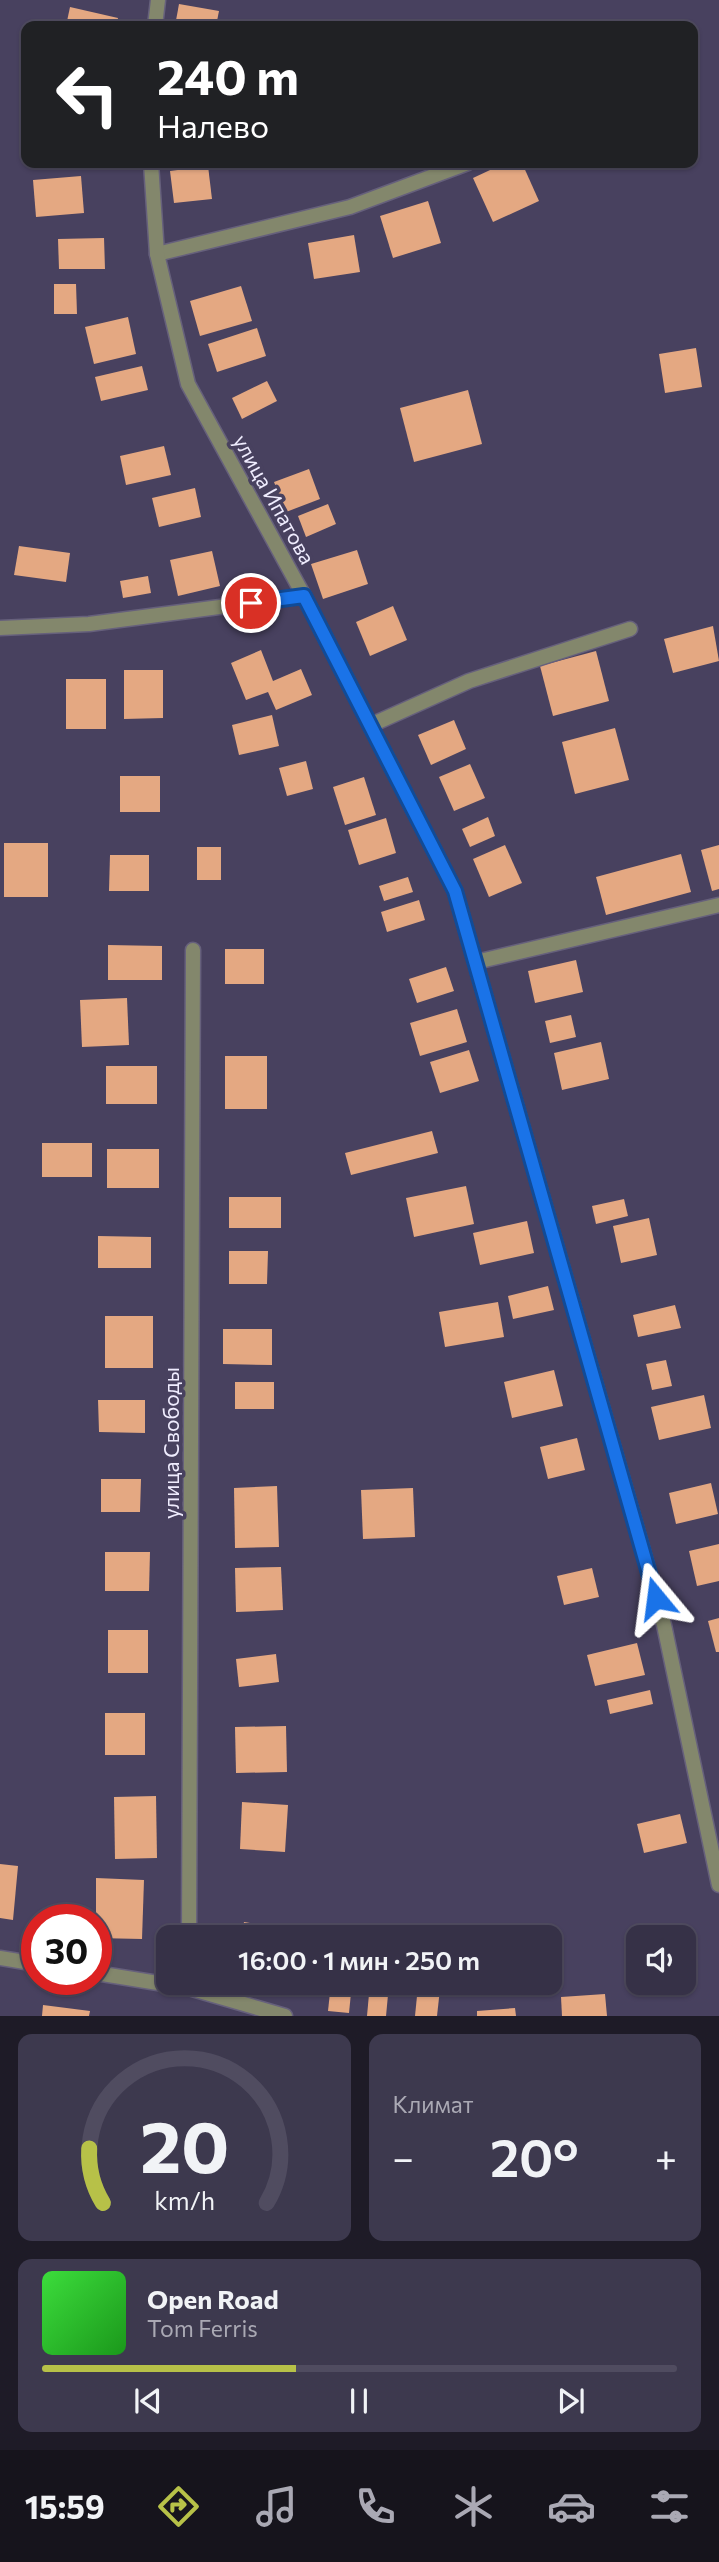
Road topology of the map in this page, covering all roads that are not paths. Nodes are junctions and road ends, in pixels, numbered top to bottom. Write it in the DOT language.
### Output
graph roads {
  1 [pos="158,0"];
  2 [pos="156,21"];
  3 [pos="151,168"];
  4 [pos="455,168"];
  5 [pos="157,254"];
  6 [pos="304,596"];
  7 [pos="0,628"];
  8 [pos="629,629"];
  9 [pos="371,725"];
  10 [pos="719,905"];
  11 [pos="193,950"];
  12 [pos="476,962"];
  13 [pos="719,1885"];
  14 [pos="189,1925"];
  15 [pos="0,1958"];
  16 [pos="21,1961"];
  17 [pos="112,1975"];
  18 [pos="156,1981"];
  19 [pos="220,1995"];
  20 [pos="285,2016"];
  1 -- 2 [label="street"];
  3 -- 5 [label="street, улица Ипатова"];
  4 -- 5 [label="street"];
  5 -- 6 [label="street, улица Ипатова"];
  6 -- 7 [label="street"];
  6 -- 9 [label="street, улица Ипатова"];
  8 -- 9 [label="street"];
  9 -- 12 [label="street, улица Ипатова"];
  10 -- 12 [label="street"];
  11 -- 14 [label="street, улица Свободы"];
  12 -- 13 [label="street, улица Ипатова"];
  15 -- 16 [label="street"];
  17 -- 18 [label="street"];
  19 -- 20 [label="street"];
}
